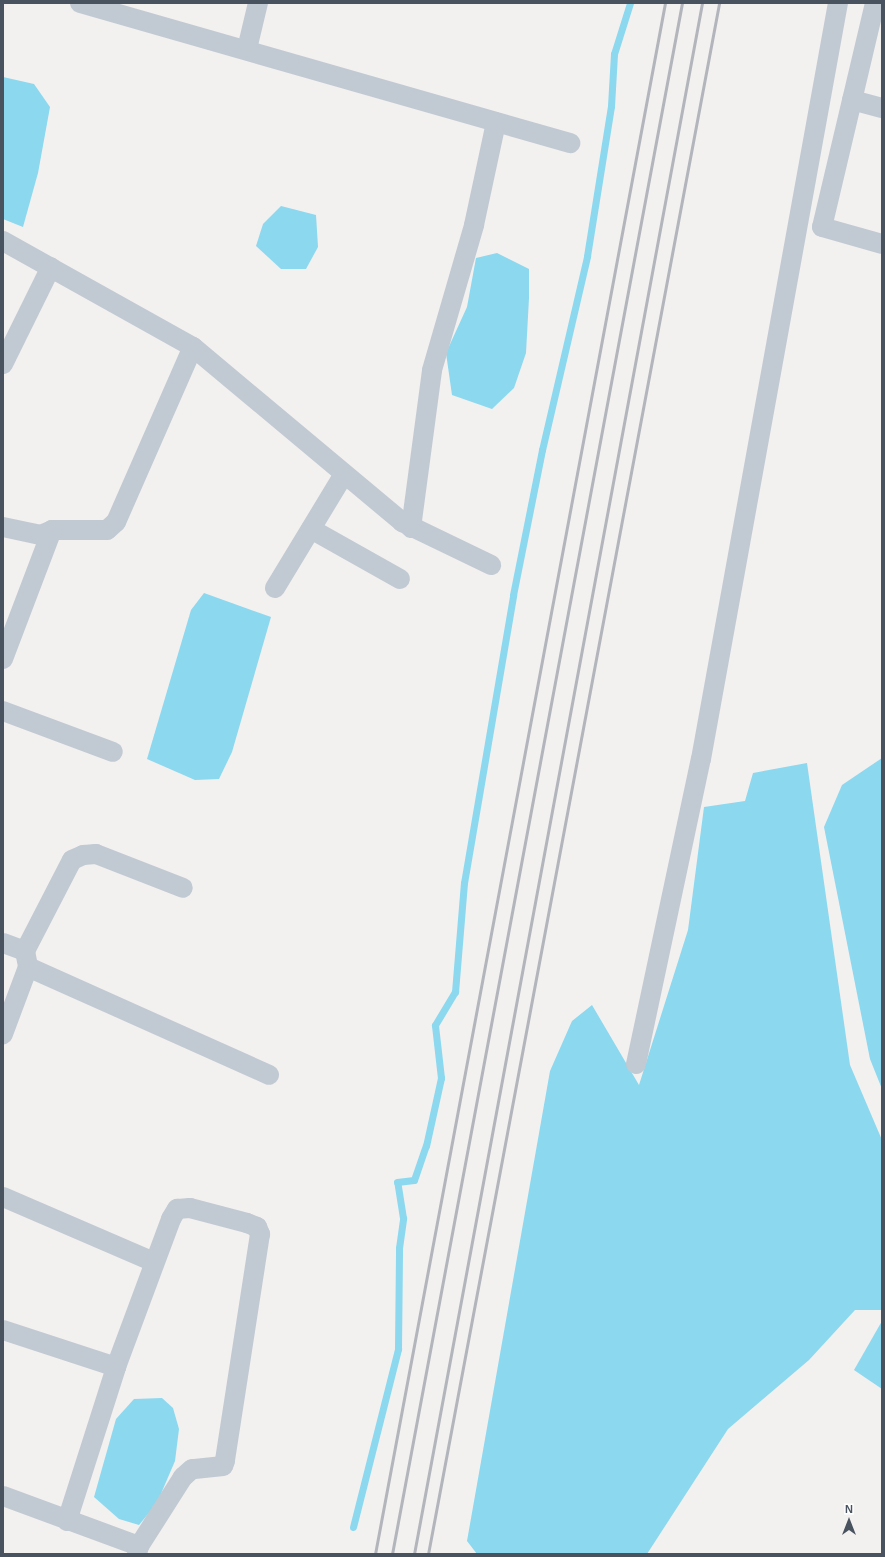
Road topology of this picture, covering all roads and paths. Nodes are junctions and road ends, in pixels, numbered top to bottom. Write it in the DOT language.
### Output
graph roads {
  1 [pos="80,3"];
  2 [pos="258,3"];
  3 [pos="838,3"];
  4 [pos="875,3"];
  5 [pos="247,50"];
  6 [pos="852,100"];
  7 [pos="882,108"];
  8 [pos="496,122"];
  9 [pos="570,143"];
  10 [pos="797,222"];
  11 [pos="822,226"];
  12 [pos="3,241"];
  13 [pos="882,244"];
  14 [pos="51,266"];
  15 [pos="193,347"];
  16 [pos="3,364"];
  17 [pos="344,474"];
  18 [pos="3,527"];
  19 [pos="411,528"];
  20 [pos="311,529"];
  21 [pos="52,530"];
  22 [pos="491,565"];
  23 [pos="400,579"];
  24 [pos="275,588"];
  25 [pos="3,659"];
  26 [pos="3,711"];
  27 [pos="113,752"];
  28 [pos="183,888"];
  29 [pos="3,942"];
  30 [pos="27,959"];
  31 [pos="3,1034"];
  32 [pos="636,1064"];
  33 [pos="269,1075"];
  34 [pos="3,1197"];
  35 [pos="154,1262"];
  36 [pos="3,1330"];
  37 [pos="116,1367"];
  38 [pos="3,1496"];
  39 [pos="67,1521"];
  40 [pos="138,1550"];
  1 -- 5 [label="street"];
  2 -- 5 [label="street"];
  3 -- 10 [label="street"];
  4 -- 6 [label="street"];
  5 -- 8 [label="street"];
  6 -- 7 [label="street"];
  6 -- 11 [label="street"];
  8 -- 9 [label="street"];
  8 -- 19 [label="street"];
  10 -- 11 [label="street"];
  10 -- 32 [label="street"];
  11 -- 13 [label="street"];
  12 -- 14 [label="street"];
  14 -- 15 [label="street"];
  14 -- 16 [label="street"];
  15 -- 17 [label="street"];
  15 -- 21 [label="street"];
  17 -- 19 [label="street"];
  17 -- 20 [label="street"];
  18 -- 21 [label="street"];
  19 -- 22 [label="street"];
  20 -- 23 [label="street"];
  20 -- 24 [label="street"];
  21 -- 25 [label="street"];
  26 -- 27 [label="street"];
  28 -- 30 [label="street"];
  29 -- 30 [label="street"];
  30 -- 31 [label="street"];
  30 -- 33 [label="street"];
  34 -- 35 [label="street"];
  35 -- 37 [label="street"];
  35 -- 40 [label="street"];
  36 -- 37 [label="street"];
  37 -- 39 [label="street"];
  38 -- 39 [label="street"];
  39 -- 40 [label="street"];
}
